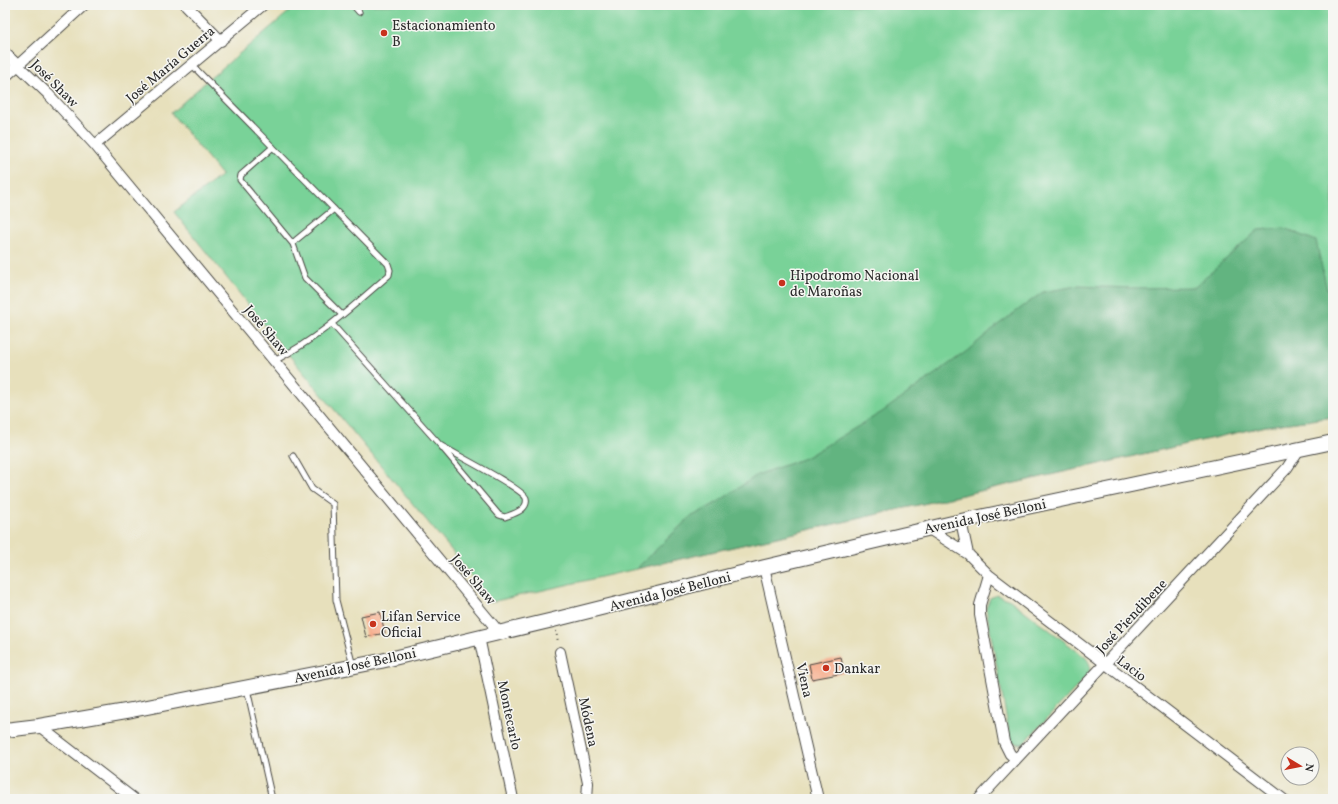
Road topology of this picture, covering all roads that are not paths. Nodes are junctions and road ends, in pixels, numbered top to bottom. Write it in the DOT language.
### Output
graph roads {
  1 [pos="84,5"];
  2 [pos="186,5"];
  3 [pos="263,5"];
  4 [pos="353,5"];
  5 [pos="359,12"];
  6 [pos="221,41"];
  7 [pos="5,53"];
  8 [pos="192,65"];
  9 [pos="18,66"];
  10 [pos="5,77"];
  11 [pos="96,145"];
  12 [pos="273,147"];
  13 [pos="334,209"];
  14 [pos="292,244"];
  15 [pos="342,315"];
  16 [pos="332,324"];
  17 [pos="274,361"];
  18 [pos="1333,442"];
  19 [pos="440,445"];
  20 [pos="1300,448"];
  21 [pos="293,456"];
  22 [pos="962,521"];
  23 [pos="929,529"];
  24 [pos="968,554"];
  25 [pos="764,567"];
  26 [pos="989,575"];
  27 [pos="499,632"];
  28 [pos="479,637"];
  29 [pos="560,652"];
  30 [pos="1105,665"];
  31 [pos="353,667"];
  32 [pos="247,688"];
  33 [pos="40,726"];
  34 [pos="5,730"];
  35 [pos="1016,759"];
  36 [pos="134,799"];
  37 [pos="272,799"];
  38 [pos="513,799"];
  39 [pos="587,799"];
  40 [pos="818,799"];
  41 [pos="979,799"];
  42 [pos="1283,799"];
  1 -- 9 [label="street"];
  2 -- 6 [label="street"];
  3 -- 6 [label="street, José María Guerra"];
  4 -- 5 [label="lane"];
  6 -- 8 [label="street, José María Guerra"];
  7 -- 9 [label="street, José Shaw"];
  8 -- 11 [label="street, José María Guerra"];
  8 -- 12 [label="lane"];
  9 -- 10 [label="street"];
  9 -- 11 [label="street, José Shaw"];
  11 -- 17 [label="street, José Shaw"];
  12 -- 13 [label="lane"];
  12 -- 14 [label="lane"];
  13 -- 14 [label="lane"];
  13 -- 15 [label="lane"];
  14 -- 15 [label="lane"];
  15 -- 16 [label="lane"];
  16 -- 17 [label="lane"];
  16 -- 19 [label="lane"];
  17 -- 27 [label="street, José Shaw"];
  18 -- 20 [label="main road, Avenida José Belloni"];
  19 -- 19 [label="lane"];
  20 -- 22 [label="main road, Avenida José Belloni"];
  20 -- 30 [label="street, José Piendibene"];
  21 -- 31 [label="lane"];
  22 -- 23 [label="main road, Avenida José Belloni"];
  22 -- 24 [label="street"];
  23 -- 24 [label="street, Lacio"];
  23 -- 25 [label="main road, Avenida José Belloni"];
  24 -- 26 [label="street, Lacio"];
  25 -- 27 [label="main road, Avenida José Belloni"];
  25 -- 40 [label="street, Viena"];
  26 -- 30 [label="street, Lacio"];
  26 -- 35 [label="street"];
  27 -- 28 [label="main road, Avenida José Belloni"];
  28 -- 31 [label="main road, Avenida José Belloni"];
  28 -- 38 [label="street, Montecarlo"];
  29 -- 39 [label="street, Módena"];
  30 -- 35 [label="street, José Piendibene"];
  30 -- 42 [label="street, Lacio"];
  31 -- 32 [label="main road, Avenida José Belloni"];
  32 -- 33 [label="main road, Avenida José Belloni"];
  32 -- 37 [label="lane"];
  33 -- 34 [label="main road, Avenida José Belloni"];
  33 -- 36 [label="street"];
  35 -- 41 [label="street, José Piendibene"];
}
